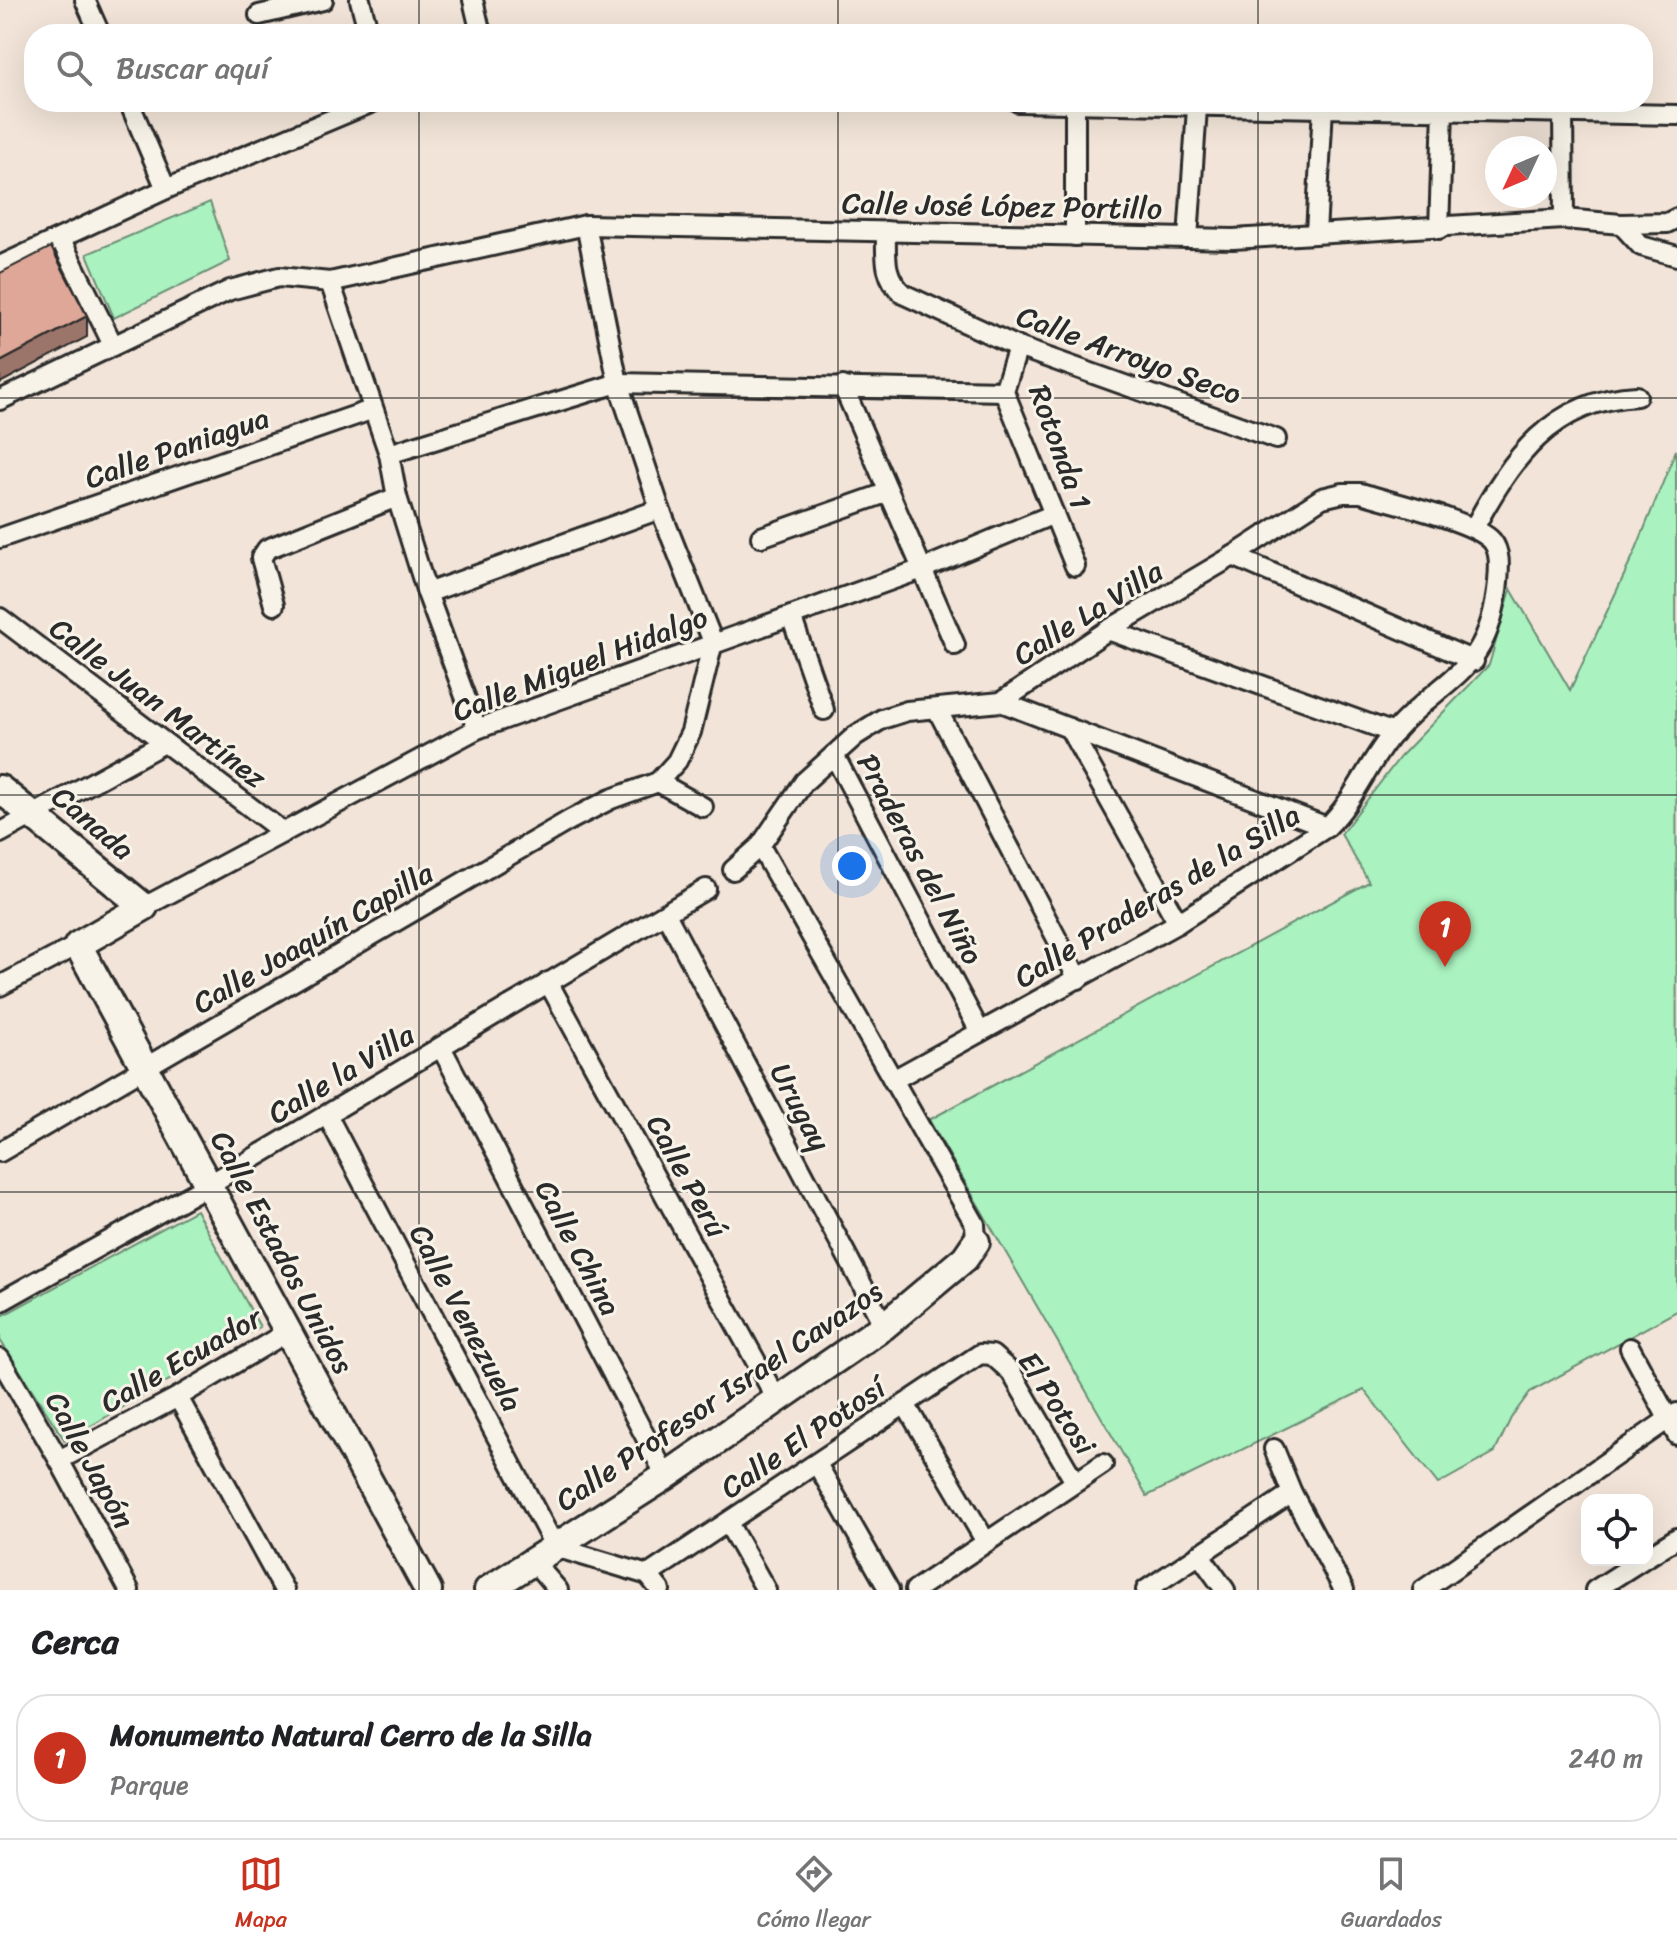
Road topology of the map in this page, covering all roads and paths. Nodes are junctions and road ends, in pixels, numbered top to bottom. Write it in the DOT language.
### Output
graph roads {
  1 [pos="85,0"];
  2 [pos="323,0"];
  3 [pos="360,0"];
  4 [pos="473,0"];
  5 [pos="259,15"];
  6 [pos="96,24"];
  7 [pos="366,24"];
  8 [pos="479,24"];
  9 [pos="133,112"];
  10 [pos="349,112"];
  11 [pos="1075,112"];
  12 [pos="1197,112"];
  13 [pos="1323,112"];
  14 [pos="1443,112"];
  15 [pos="1563,112"];
  16 [pos="1677,115"];
  17 [pos="166,189"];
  18 [pos="1677,218"];
  19 [pos="1564,219"];
  20 [pos="1621,224"];
  21 [pos="586,225"];
  22 [pos="1439,229"];
  23 [pos="886,231"];
  24 [pos="1316,233"];
  25 [pos="1075,236"];
  26 [pos="1188,238"];
  27 [pos="61,240"];
  28 [pos="1677,256"];
  29 [pos="0,266"];
  30 [pos="330,282"];
  31 [pos="113,345"];
  32 [pos="1018,347"];
  33 [pos="618,383"];
  34 [pos="843,386"];
  35 [pos="1004,391"];
  36 [pos="1637,396"];
  37 [pos="0,400"];
  38 [pos="371,410"];
  39 [pos="1276,439"];
  40 [pos="389,454"];
  41 [pos="886,493"];
  42 [pos="397,497"];
  43 [pos="660,509"];
  44 [pos="1054,514"];
  45 [pos="1474,528"];
  46 [pos="761,537"];
  47 [pos="0,538"];
  48 [pos="1233,556"];
  49 [pos="1075,566"];
  50 [pos="922,569"];
  51 [pos="427,593"];
  52 [pos="274,605"];
  53 [pos="791,616"];
  54 [pos="0,618"];
  55 [pos="1108,630"];
  56 [pos="713,642"];
  57 [pos="955,645"];
  58 [pos="1474,661"];
  59 [pos="1001,702"];
  60 [pos="937,709"];
  61 [pos="824,710"];
  62 [pos="1069,728"];
  63 [pos="477,729"];
  64 [pos="1394,733"];
  65 [pos="164,743"];
  66 [pos="834,755"];
  67 [pos="658,782"];
  68 [pos="0,789"];
  69 [pos="703,807"];
  70 [pos="34,815"];
  71 [pos="1327,827"];
  72 [pos="283,832"];
  73 [pos="0,833"];
  74 [pos="760,846"];
  75 [pos="733,870"];
  76 [pos="706,889"];
  77 [pos="144,907"];
  78 [pos="666,914"];
  79 [pos="1178,923"];
  80 [pos="78,945"];
  81 [pos="1078,979"];
  82 [pos="548,982"];
  83 [pos="0,986"];
  84 [pos="980,1032"];
  85 [pos="441,1047"];
  86 [pos="144,1069"];
  87 [pos="893,1080"];
  88 [pos="327,1115"];
  89 [pos="0,1152"];
  90 [pos="210,1184"];
  91 [pos="976,1242"];
  92 [pos="0,1302"];
  93 [pos="884,1326"];
  94 [pos="289,1331"];
  95 [pos="1630,1348"];
  96 [pos="992,1355"];
  97 [pos="0,1359"];
  98 [pos="178,1397"];
  99 [pos="776,1398"];
  100 [pos="905,1404"];
  101 [pos="1674,1422"];
  102 [pos="1274,1449"];
  103 [pos="59,1460"];
  104 [pos="817,1464"];
  105 [pos="1103,1464"];
  106 [pos="666,1476"];
  107 [pos="1075,1482"];
  108 [pos="1292,1493"];
  109 [pos="728,1523"];
  110 [pos="1677,1538"];
  111 [pos="986,1542"];
  112 [pos="555,1547"];
  113 [pos="1199,1554"];
  114 [pos="1653,1554"];
  115 [pos="534,1562"];
  116 [pos="1634,1566"];
  117 [pos="648,1575"];
  118 [pos="129,1590"];
  119 [pos="284,1590"];
  120 [pos="428,1590"];
  121 [pos="488,1590"];
  122 [pos="558,1590"];
  123 [pos="660,1590"];
  124 [pos="766,1590"];
  125 [pos="889,1590"];
  126 [pos="915,1590"];
  127 [pos="1146,1590"];
  128 [pos="1225,1590"];
  129 [pos="1344,1590"];
  130 [pos="1423,1590"];
  131 [pos="1595,1590"];
  1 -- 6 [label="street"];
  2 -- 5 [label="street"];
  3 -- 7 [label="street"];
  4 -- 8 [label="street"];
  9 -- 17 [label="street"];
  10 -- 17 [label="street"];
  11 -- 25 [label="street"];
  12 -- 26 [label="street"];
  13 -- 24 [label="street"];
  14 -- 22 [label="street"];
  15 -- 16 [label="street"];
  15 -- 19 [label="street"];
  17 -- 27 [label="street"];
  18 -- 20 [label="street, Calle José López Portillo"];
  19 -- 20 [label="street, Calle José López Portillo"];
  19 -- 22 [label="street, Calle José López Portillo"];
  20 -- 28 [label="street"];
  21 -- 23 [label="street, Calle José López Portillo"];
  21 -- 30 [label="street, Calle José López Portillo"];
  21 -- 33 [label="street"];
  22 -- 24 [label="street, Calle José López Portillo"];
  23 -- 25 [label="street, Calle José López Portillo"];
  23 -- 32 [label="street, Calle Arroyo Seco"];
  24 -- 26 [label="street, Calle José López Portillo"];
  25 -- 26 [label="street, Calle José López Portillo"];
  27 -- 29 [label="street"];
  27 -- 31 [label="street"];
  30 -- 31 [label="street, Calle José López Portillo"];
  30 -- 38 [label="street"];
  31 -- 37 [label="street, Calle José López Portillo"];
  32 -- 35 [label="street, Rotonda 1"];
  32 -- 39 [label="street, Calle Arroyo Seco"];
  33 -- 34 [label="street"];
  33 -- 40 [label="street"];
  33 -- 43 [label="street"];
  34 -- 35 [label="street"];
  34 -- 41 [label="street"];
  35 -- 44 [label="street, Rotonda 1"];
  36 -- 45 [label="street"];
  38 -- 40 [label="street"];
  38 -- 47 [label="street, Calle Paniagua"];
  40 -- 42 [label="street"];
  41 -- 46 [label="street"];
  41 -- 50 [label="street"];
  42 -- 51 [label="street"];
  42 -- 52 [label="street"];
  43 -- 51 [label="street"];
  43 -- 56 [label="street"];
  44 -- 49 [label="street, Rotonda 1"];
  44 -- 50 [label="street, Calle Miguel Hidalgo"];
  45 -- 48 [label="street, Calle La Villa"];
  45 -- 58 [label="street, Calle Praderas de la Silla"];
  48 -- 55 [label="street, Calle La Villa"];
  48 -- 58 [label="street"];
  50 -- 53 [label="street, Calle Miguel Hidalgo"];
  50 -- 57 [label="street"];
  51 -- 63 [label="street"];
  53 -- 56 [label="street, Calle Miguel Hidalgo"];
  53 -- 61 [label="street"];
  54 -- 65 [label="street, Calle Juan Martínez"];
  55 -- 59 [label="street, Calle La Villa"];
  55 -- 64 [label="street"];
  56 -- 63 [label="street, Calle Miguel Hidalgo"];
  56 -- 67 [label="street"];
  58 -- 64 [label="street, Calle Praderas de la Silla"];
  59 -- 60 [label="street, Calle La Villa"];
  59 -- 62 [label="street"];
  60 -- 66 [label="street, Calle La Villa"];
  60 -- 81 [label="street"];
  62 -- 71 [label="street"];
  62 -- 79 [label="street"];
  63 -- 72 [label="street, Calle Miguel Hidalgo"];
  64 -- 71 [label="street, Calle Praderas de la Silla"];
  65 -- 70 [label="street"];
  65 -- 72 [label="street, Calle Juan Martínez"];
  66 -- 74 [label="street, Calle La Villa"];
  66 -- 84 [label="street, Praderas del Niño"];
  67 -- 69 [label="street"];
  67 -- 86 [label="street, Calle Joaquín Capilla"];
  68 -- 70 [label="street, Canada"];
  70 -- 73 [label="street"];
  70 -- 77 [label="street, Canada"];
  71 -- 79 [label="street, Calle Praderas de la Silla"];
  72 -- 77 [label="street, Calle Miguel Hidalgo"];
  74 -- 75 [label="street, Calle La Villa"];
  74 -- 87 [label="street"];
  76 -- 78 [label="street, Calle la Villa"];
  77 -- 80 [label="street"];
  78 -- 82 [label="street, Calle la Villa"];
  78 -- 93 [label="street, Urugay"];
  79 -- 81 [label="street, Calle Praderas de la Silla"];
  80 -- 83 [label="street"];
  80 -- 86 [label="street, Calle Estados Unidos"];
  81 -- 84 [label="street, Calle Praderas de la Silla"];
  82 -- 85 [label="street, Calle la Villa"];
  82 -- 99 [label="street, Calle Perú"];
  84 -- 87 [label="street, Calle Praderas de la Silla"];
  85 -- 88 [label="street, Calle la Villa"];
  85 -- 106 [label="street, Calle China"];
  86 -- 89 [label="street, Calle Joaquín Capilla"];
  86 -- 90 [label="street, Calle Estados Unidos"];
  87 -- 91 [label="street"];
  88 -- 90 [label="street, Calle la Villa"];
  88 -- 112 [label="street, Calle Venezuela"];
  90 -- 92 [label="street, Calle la Villa"];
  90 -- 94 [label="street, Calle Estados Unidos"];
  91 -- 93 [label="street, Calle Profesor Israel Cavazos"];
  93 -- 99 [label="street, Calle Profesor Israel Cavazos"];
  94 -- 98 [label="street, Calle Ecuador"];
  94 -- 120 [label="street, Calle Estados Unidos"];
  95 -- 101 [label="street"];
  96 -- 100 [label="street, Calle El Potosí"];
  96 -- 107 [label="street, El Potosi"];
  97 -- 103 [label="street, Calle Japón"];
  98 -- 103 [label="street, Calle Ecuador"];
  98 -- 119 [label="street"];
  99 -- 106 [label="street, Calle Profesor Israel Cavazos"];
  100 -- 104 [label="street, Calle El Potosí"];
  100 -- 111 [label="street"];
  101 -- 130 [label="street"];
  102 -- 108 [label="street"];
  103 -- 118 [label="street, Calle Japón"];
  104 -- 109 [label="street, Calle El Potosí"];
  104 -- 125 [label="street"];
  105 -- 107 [label="street"];
  106 -- 112 [label="street, Calle Profesor Israel Cavazos"];
  107 -- 111 [label="street"];
  108 -- 113 [label="street"];
  108 -- 129 [label="street"];
  109 -- 117 [label="street, Calle El Potosí"];
  109 -- 124 [label="street"];
  110 -- 114 [label="street"];
  111 -- 126 [label="street"];
  112 -- 115 [label="street, Calle Profesor Israel Cavazos"];
  112 -- 117 [label="street"];
  113 -- 127 [label="street"];
  113 -- 128 [label="street"];
  115 -- 121 [label="street, Calle Profesor Israel Cavazos"];
  115 -- 122 [label="street"];
  116 -- 131 [label="street"];
  117 -- 123 [label="street"];
}
